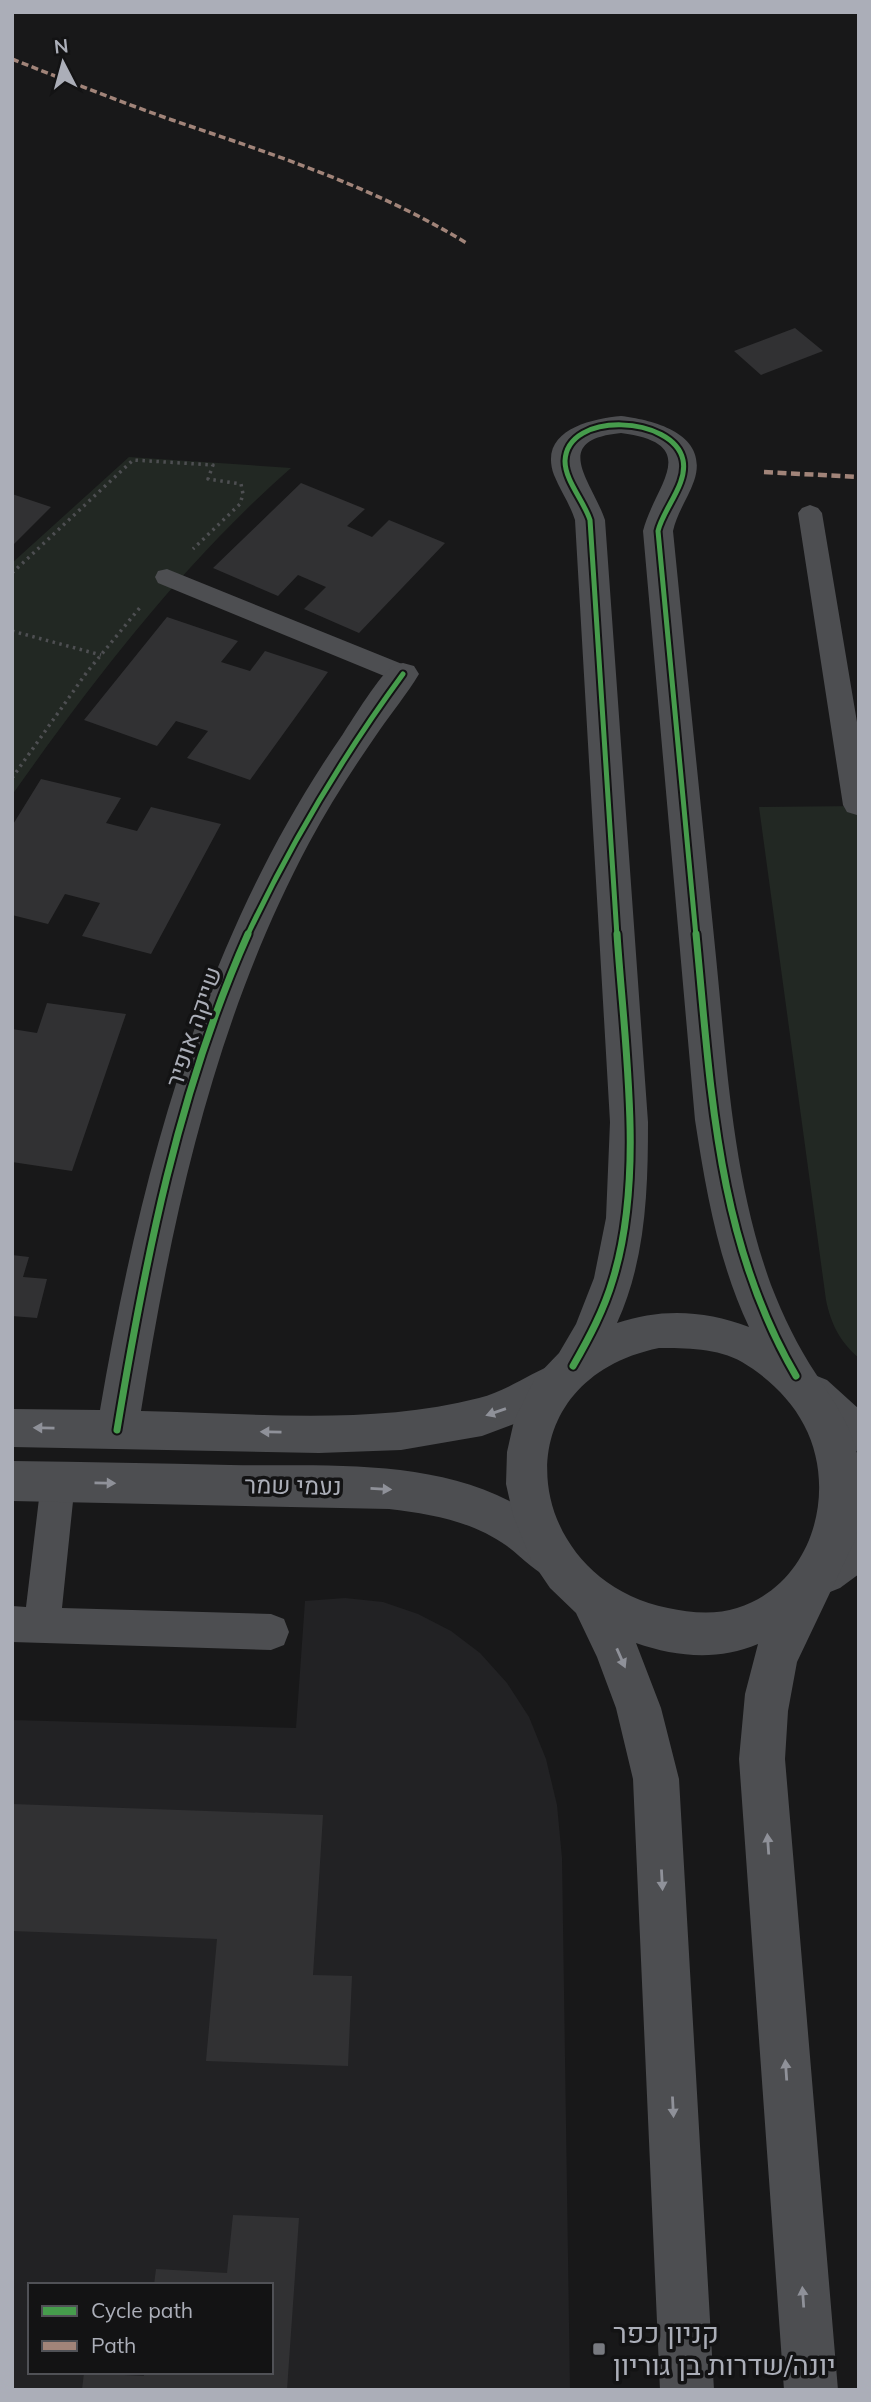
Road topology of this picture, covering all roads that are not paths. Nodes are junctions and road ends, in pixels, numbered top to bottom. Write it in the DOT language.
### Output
graph roads {
  1 [pos="810,513"];
  2 [pos="167,577"];
  3 [pos="847,670"];
  4 [pos="403,674"];
  5 [pos="857,805"];
  6 [pos="565,1374"];
  7 [pos="804,1384"];
  8 [pos="12,1428"];
  9 [pos="117,1430"];
  10 [pos="859,1433"];
  11 [pos="12,1481"];
  12 [pos="58,1482"];
  13 [pos="859,1548"];
  14 [pos="555,1560"];
  15 [pos="817,1582"];
  16 [pos="590,1597"];
  17 [pos="27,1625"];
  18 [pos="271,1632"];
  19 [pos="687,2390"];
  20 [pos="811,2390"];
  1 -- 3 [label="lane"];
  2 -- 4 [label="lane"];
  3 -- 5 [label="lane"];
  4 -- 9 [label="street, שייקה אופיר"];
  6 -- 7 [label="street"];
  6 -- 7 [label="street"];
  6 -- 9 [label="street, one-way"];
  6 -- 14 [label="street"];
  7 -- 10 [label="street"];
  7 -- 15 [label="street"];
  9 -- 8 [label="street, one-way"];
  11 -- 12 [label="street, נעמי שמר"];
  12 -- 14 [label="street, נעמי שמר, one-way"];
  12 -- 17 [label="lane"];
  13 -- 15 [label="street"];
  14 -- 16 [label="street"];
  15 -- 16 [label="street"];
  20 -- 15 [label="street, one-way"];
  16 -- 19 [label="street, one-way"];
  17 -- 18 [label="lane"];
}
